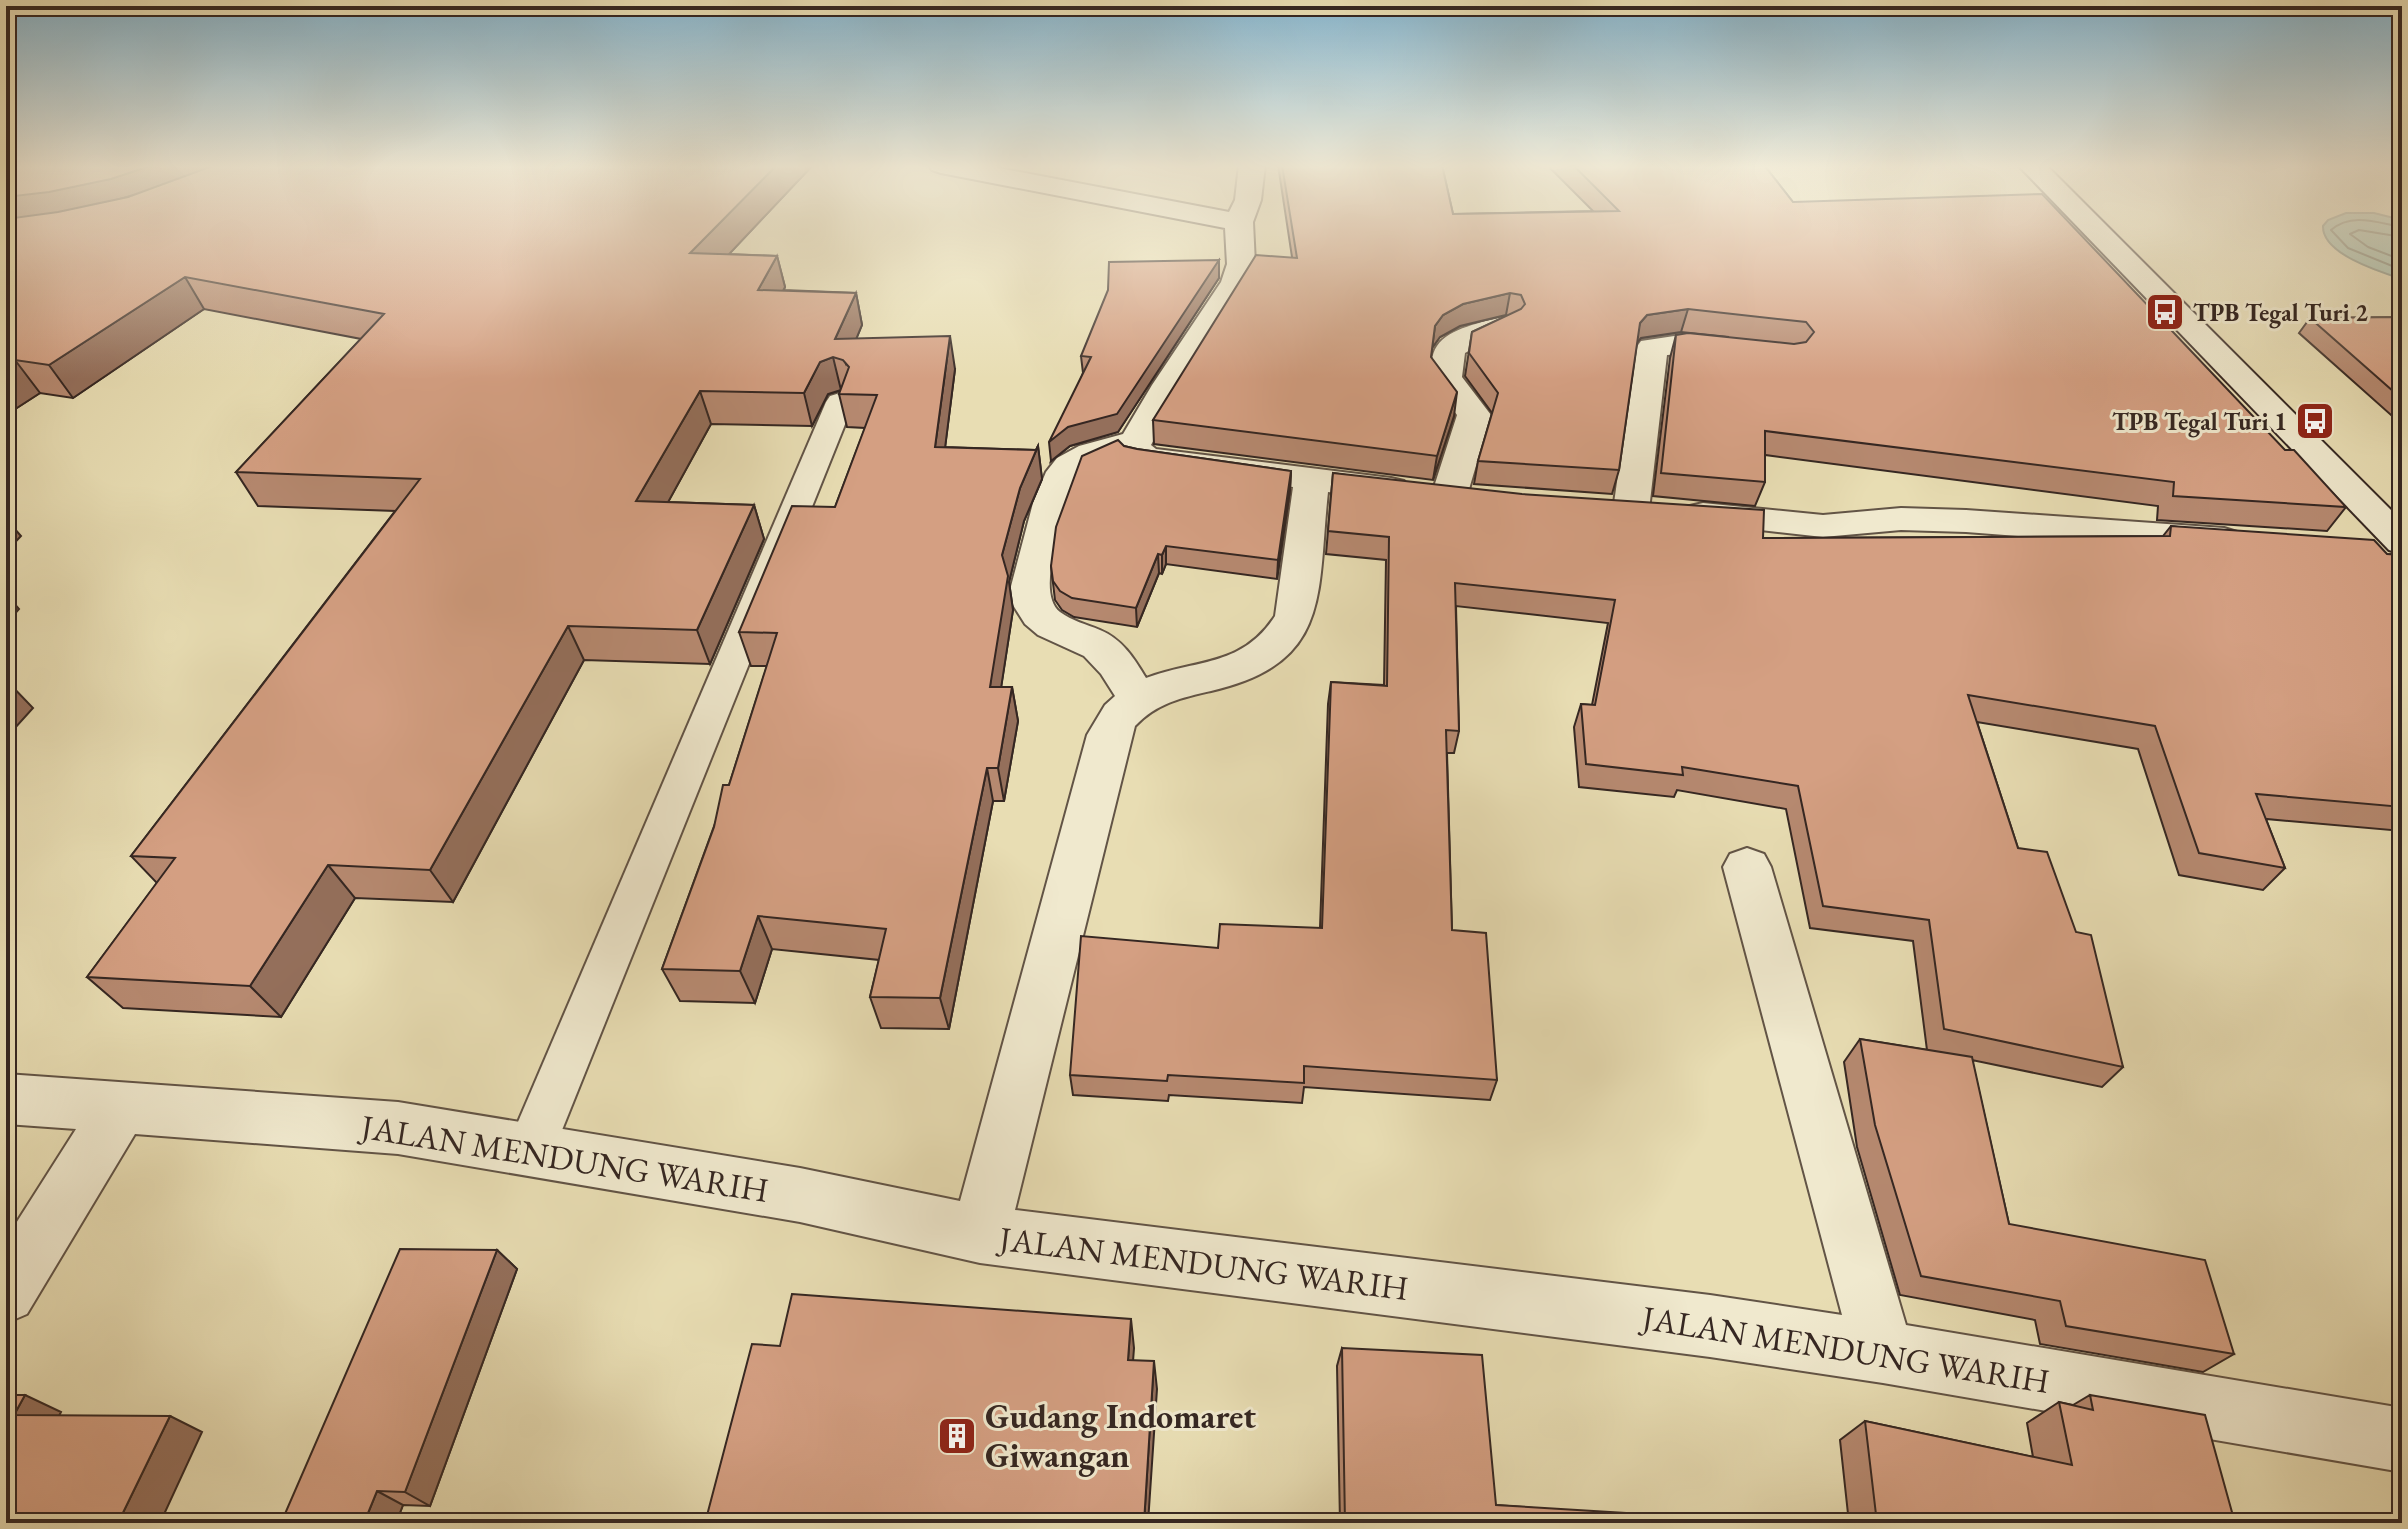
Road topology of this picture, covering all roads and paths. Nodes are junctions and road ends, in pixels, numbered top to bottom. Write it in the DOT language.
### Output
graph roads {
  1 [pos="1239,236"];
  2 [pos="2101,236"];
  3 [pos="1503,326"];
  4 [pos="1756,352"];
  5 [pos="840,402"];
  6 [pos="1132,442"];
  7 [pos="1312,479"];
  8 [pos="2258,542"];
  9 [pos="2402,542"];
  10 [pos="2354,548"];
  11 [pos="2402,551"];
  12 [pos="1138,700"];
  13 [pos="1747,867"];
  14 [pos="6,1099"];
  15 [pos="121,1107"];
  16 [pos="530,1150"];
  17 [pos="980,1234"];
  18 [pos="6,1293"];
  19 [pos="1883,1352"];
  20 [pos="2402,1440"];
  1 -- 6 [label="street"];
  2 -- 9 [label="street"];
  3 -- 7 [label="street"];
  4 -- 8 [label="street"];
  5 -- 16 [label="lane"];
  6 -- 7 [label="street"];
  6 -- 12 [label="street"];
  7 -- 12 [label="street"];
  10 -- 11 [label="street"];
  12 -- 17 [label="street"];
  13 -- 19 [label="street"];
  14 -- 15 [label="street, JALAN MENDUNG WARIH"];
  15 -- 16 [label="street, JALAN MENDUNG WARIH"];
  15 -- 18 [label="street"];
  16 -- 17 [label="street, JALAN MENDUNG WARIH"];
  17 -- 19 [label="street, JALAN MENDUNG WARIH"];
  19 -- 20 [label="street, JALAN MENDUNG WARIH"];
}
